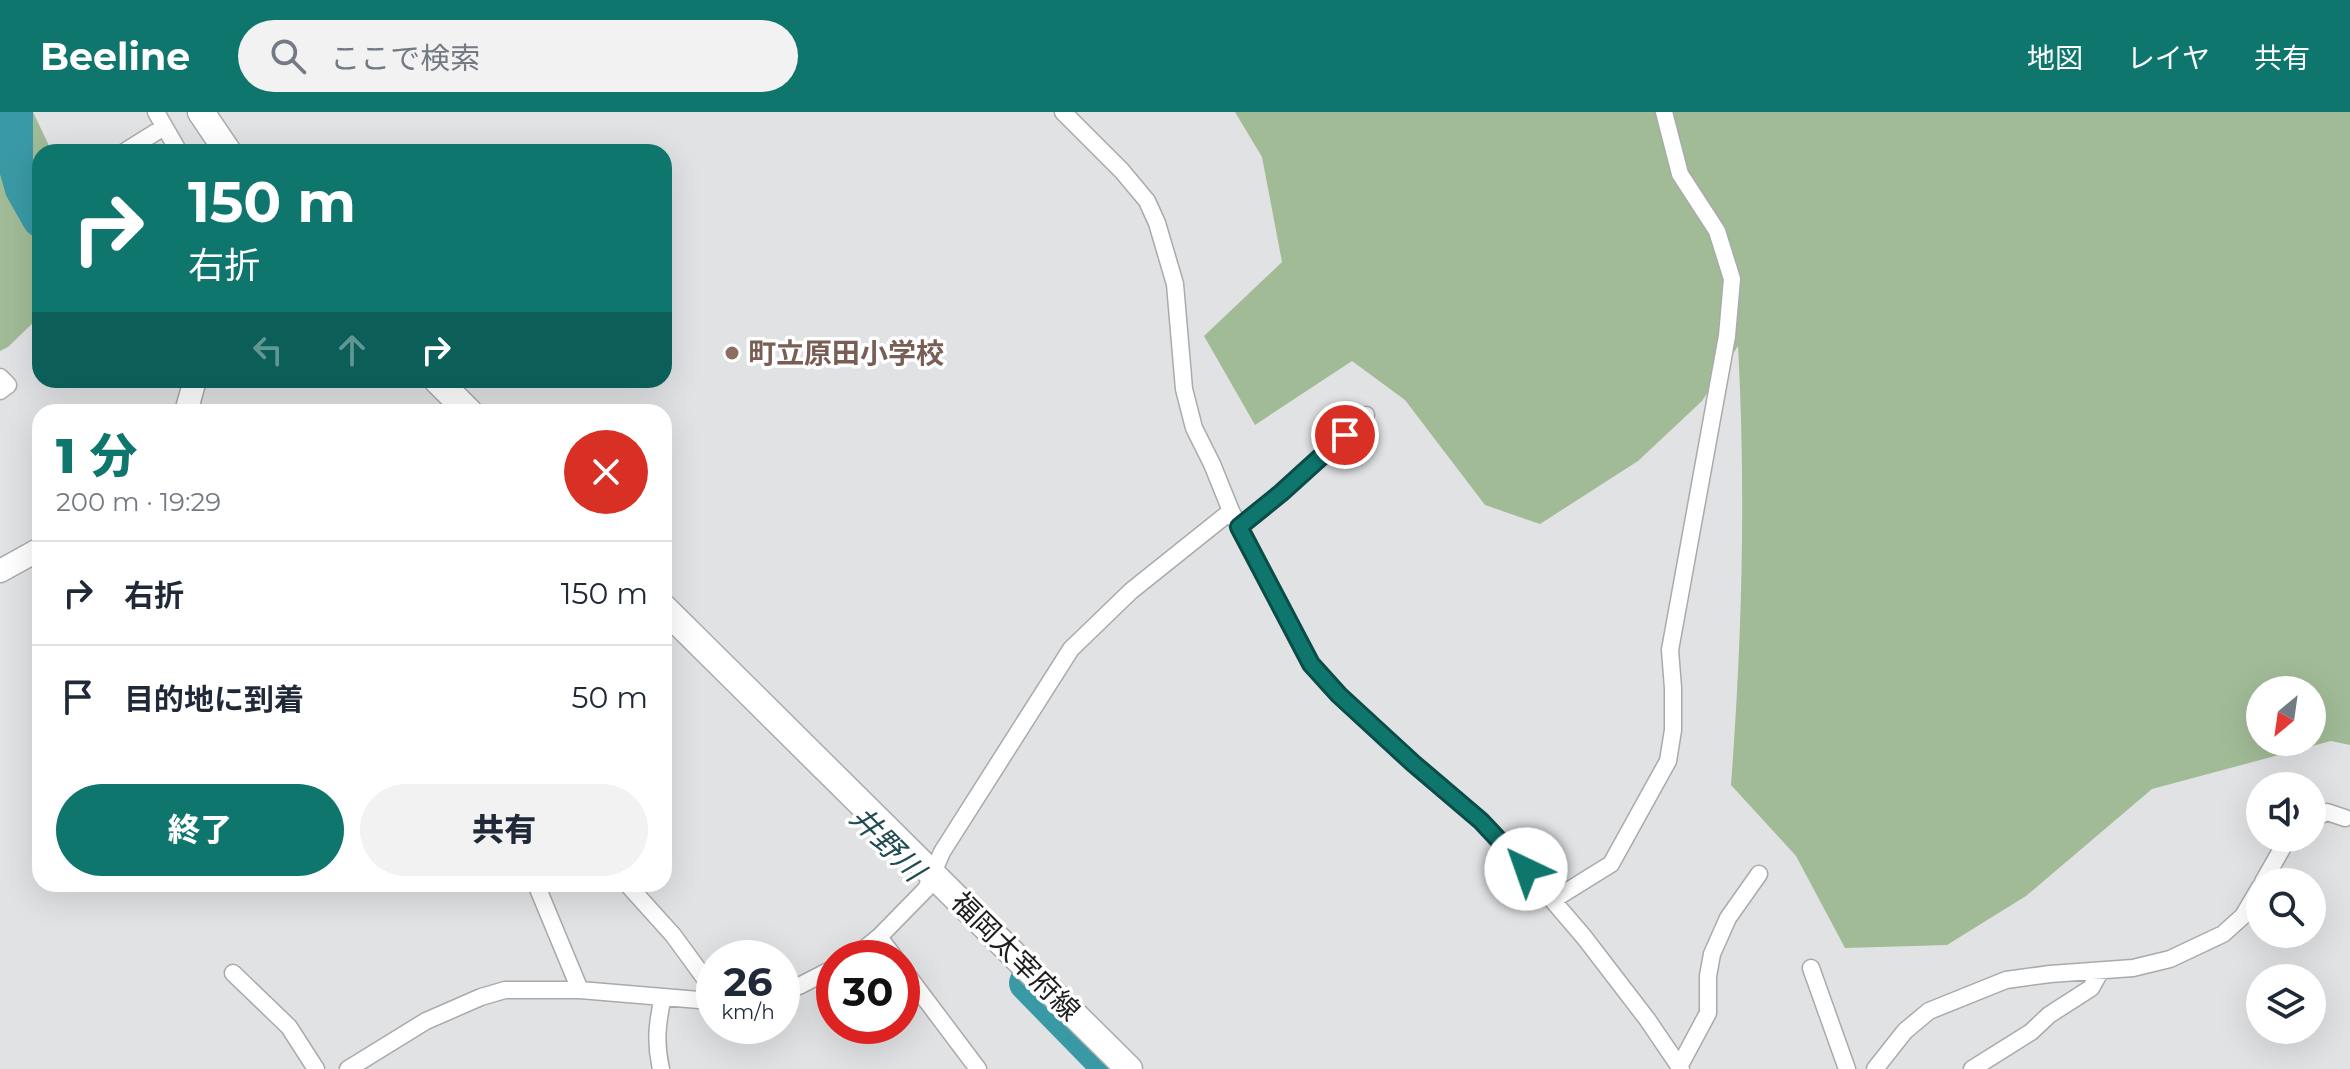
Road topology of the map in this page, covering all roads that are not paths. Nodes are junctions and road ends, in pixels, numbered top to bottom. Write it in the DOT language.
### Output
graph roads {
  1 [pos="156,112"];
  2 [pos="201,112"];
  3 [pos="1063,112"];
  4 [pos="1664,112"];
  5 [pos="164,127"];
  6 [pos="137,144"];
  7 [pos="174,144"];
  8 [pos="223,144"];
  9 [pos="0,377"];
  10 [pos="445,388"];
  11 [pos="0,391"];
  12 [pos="461,404"];
  13 [pos="1366,415"];
  14 [pos="1235,519"];
  15 [pos="32,553"];
  16 [pos="0,571"];
  17 [pos="672,616"];
  18 [pos="2326,812"];
  19 [pos="2345,818"];
  20 [pos="933,873"];
  21 [pos="1759,874"];
  22 [pos="539,892"];
  23 [pos="634,892"];
  24 [pos="1553,900"];
  25 [pos="2246,911"];
  26 [pos="879,937"];
  27 [pos="875,940"];
  28 [pos="881,940"];
  29 [pos="696,966"];
  30 [pos="1811,968"];
  31 [pos="2100,972"];
  32 [pos="233,973"];
  33 [pos="580,990"];
  34 [pos="920,992"];
  35 [pos="663,997"];
  36 [pos="696,998"];
  37 [pos="1680,1068"];
  38 [pos="316,1069"];
  39 [pos="348,1069"];
  40 [pos="661,1069"];
  41 [pos="978,1069"];
  42 [pos="1129,1069"];
  43 [pos="1847,1069"];
  44 [pos="1875,1069"];
  45 [pos="1972,1069"];
  1 -- 5 [label="street"];
  2 -- 8 [label="main road"];
  3 -- 14 [label="street"];
  4 -- 24 [label="street"];
  5 -- 6 [label="street"];
  5 -- 7 [label="street"];
  9 -- 11 [label="street"];
  10 -- 12 [label="main road"];
  13 -- 14 [label="street"];
  14 -- 20 [label="street"];
  14 -- 24 [label="street"];
  15 -- 16 [label="street"];
  17 -- 20 [label="main road, 福岡太宰府線"];
  18 -- 19 [label="street"];
  20 -- 26 [label="street"];
  20 -- 42 [label="main road, 福岡太宰府線"];
  21 -- 37 [label="street"];
  22 -- 33 [label="street"];
  23 -- 29 [label="street"];
  24 -- 37 [label="street"];
  25 -- 31 [label="street"];
  26 -- 27 [label="street"];
  26 -- 28 [label="street"];
  30 -- 43 [label="street"];
  31 -- 44 [label="street"];
  31 -- 45 [label="street"];
  32 -- 38 [label="street"];
  33 -- 35 [label="street"];
  33 -- 39 [label="street"];
  34 -- 41 [label="street"];
  35 -- 36 [label="street"];
  35 -- 40 [label="street"];
}
